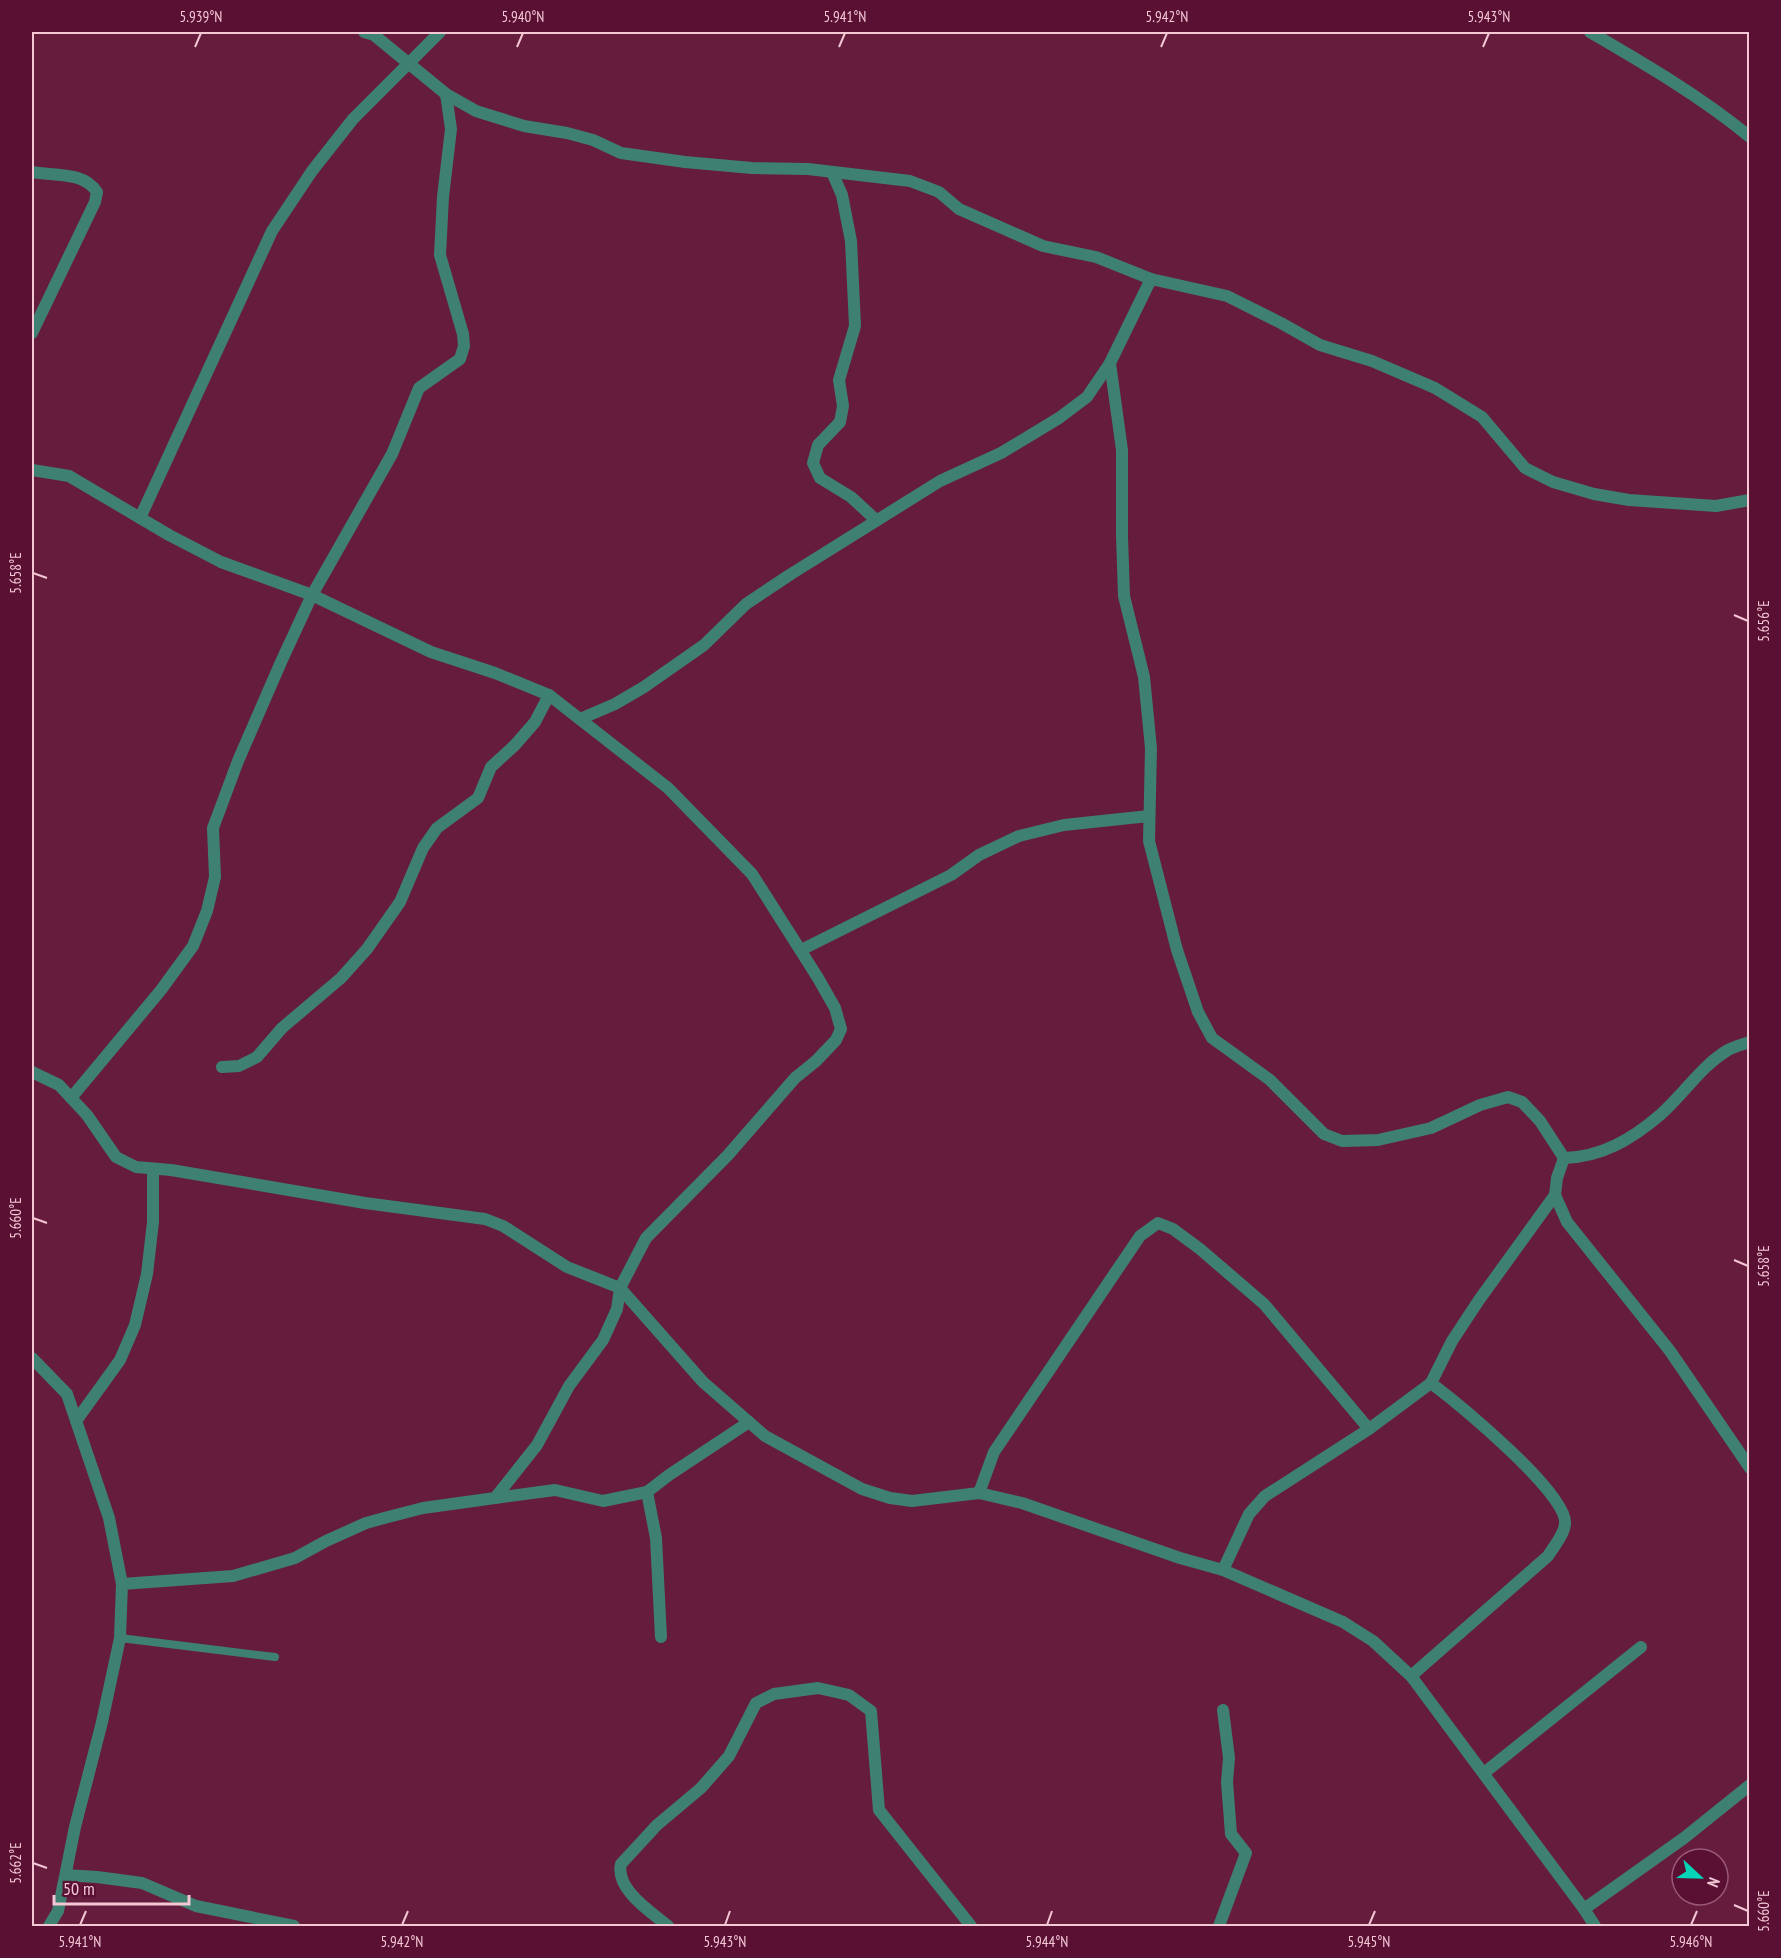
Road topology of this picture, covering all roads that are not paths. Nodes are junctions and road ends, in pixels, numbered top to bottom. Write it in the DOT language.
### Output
graph roads {
  1 [pos="364,32"];
  2 [pos="440,32"];
  3 [pos="1590,32"];
  4 [pos="409,63"];
  5 [pos="446,94"];
  6 [pos="1749,137"];
  7 [pos="32,172"];
  8 [pos="832,172"];
  9 [pos="1151,279"];
  10 [pos="32,333"];
  11 [pos="1110,363"];
  12 [pos="32,470"];
  13 [pos="1749,500"];
  14 [pos="140,518"];
  15 [pos="876,520"];
  16 [pos="312,595"];
  17 [pos="549,695"];
  18 [pos="580,719"];
  19 [pos="1149,816"];
  20 [pos="801,950"];
  21 [pos="1749,1042"];
  22 [pos="222,1067"];
  23 [pos="32,1072"];
  24 [pos="71,1098"];
  25 [pos="1564,1158"];
  26 [pos="153,1169"];
  27 [pos="1555,1195"];
  28 [pos="620,1288"];
  29 [pos="32,1358"];
  30 [pos="1431,1383"];
  31 [pos="76,1421"];
  32 [pos="749,1422"];
  33 [pos="1369,1429"];
  34 [pos="1749,1468"];
  35 [pos="647,1492"];
  36 [pos="979,1493"];
  37 [pos="495,1498"];
  38 [pos="1223,1570"];
  39 [pos="122,1584"];
  40 [pos="661,1637"];
  41 [pos="120,1638"];
  42 [pos="1641,1647"];
  43 [pos="275,1657"];
  44 [pos="1411,1676"];
  45 [pos="1223,1710"];
  46 [pos="1484,1773"];
  47 [pos="1749,1785"];
  48 [pos="66,1875"];
  49 [pos="1584,1909"];
  50 [pos="49,1926"];
  51 [pos="294,1926"];
  52 [pos="668,1926"];
  53 [pos="971,1926"];
  54 [pos="1219,1926"];
  55 [pos="1595,1926"];
  1 -- 4 [label="street"];
  2 -- 4 [label="street"];
  3 -- 6 [label="street"];
  4 -- 5 [label="street"];
  4 -- 14 [label="street"];
  5 -- 8 [label="street"];
  5 -- 16 [label="street"];
  7 -- 10 [label="street"];
  8 -- 9 [label="street"];
  8 -- 15 [label="street"];
  9 -- 11 [label="street"];
  9 -- 13 [label="street"];
  11 -- 15 [label="street"];
  11 -- 19 [label="street"];
  12 -- 14 [label="street"];
  14 -- 16 [label="street"];
  15 -- 18 [label="street"];
  16 -- 17 [label="street"];
  16 -- 24 [label="street"];
  17 -- 18 [label="street"];
  17 -- 22 [label="street"];
  18 -- 20 [label="street"];
  19 -- 20 [label="street"];
  19 -- 25 [label="street"];
  20 -- 28 [label="street"];
  21 -- 25 [label="street"];
  23 -- 24 [label="street"];
  24 -- 26 [label="street"];
  25 -- 27 [label="street"];
  26 -- 28 [label="street"];
  26 -- 31 [label="street"];
  27 -- 30 [label="street"];
  27 -- 34 [label="street"];
  28 -- 32 [label="street"];
  28 -- 37 [label="street"];
  29 -- 31 [label="street"];
  30 -- 33 [label="street"];
  30 -- 44 [label="street"];
  31 -- 39 [label="street"];
  32 -- 35 [label="street"];
  32 -- 36 [label="street"];
  33 -- 36 [label="street"];
  33 -- 38 [label="street"];
  35 -- 37 [label="street"];
  35 -- 40 [label="street"];
  36 -- 38 [label="street"];
  37 -- 39 [label="street"];
  38 -- 44 [label="street"];
  39 -- 41 [label="street"];
  41 -- 43 [label="lane"];
  41 -- 48 [label="street"];
  42 -- 46 [label="street"];
  44 -- 46 [label="street"];
  45 -- 54 [label="street"];
  46 -- 49 [label="street"];
  47 -- 49 [label="street"];
  48 -- 50 [label="street"];
  48 -- 51 [label="street"];
  49 -- 55 [label="street"];
  52 -- 53 [label="street"];
}
